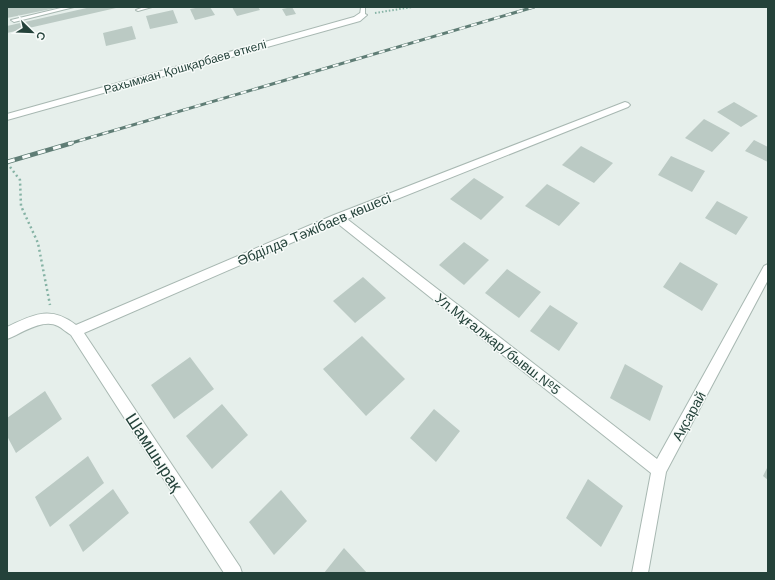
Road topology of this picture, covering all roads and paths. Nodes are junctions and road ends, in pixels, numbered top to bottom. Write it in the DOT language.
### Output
graph roads {
  1 [pos="72,7"];
  2 [pos="150,7"];
  3 [pos="412,7"];
  4 [pos="138,10"];
  5 [pos="363,11"];
  6 [pos="14,20"];
  7 [pos="625,105"];
  8 [pos="7,117"];
  9 [pos="7,163"];
  10 [pos="338,218"];
  11 [pos="768,269"];
  12 [pos="50,318"];
  13 [pos="74,331"];
  14 [pos="7,333"];
  15 [pos="659,470"];
  16 [pos="234,573"];
  17 [pos="640,573"];
  1 -- 6 [label="lane"];
  2 -- 4 [label="lane"];
  3 -- 5 [label="path"];
  5 -- 8 [label="street, Рахымжан Қошқарбаев өткелі"];
  7 -- 10 [label="street, Әбділдә Тәжібаев көшесі"];
  9 -- 12 [label="path"];
  10 -- 13 [label="street, Әбділдә Тәжібаев көшесі"];
  10 -- 15 [label="street, Ул.Мұғалжар/бывш.№5"];
  11 -- 15 [label="street, Ақсарай"];
  12 -- 13 [label="street"];
  12 -- 14 [label="street"];
  13 -- 16 [label="street, Шамшырақ"];
  15 -- 17 [label="street, Ақсарай"];
}
